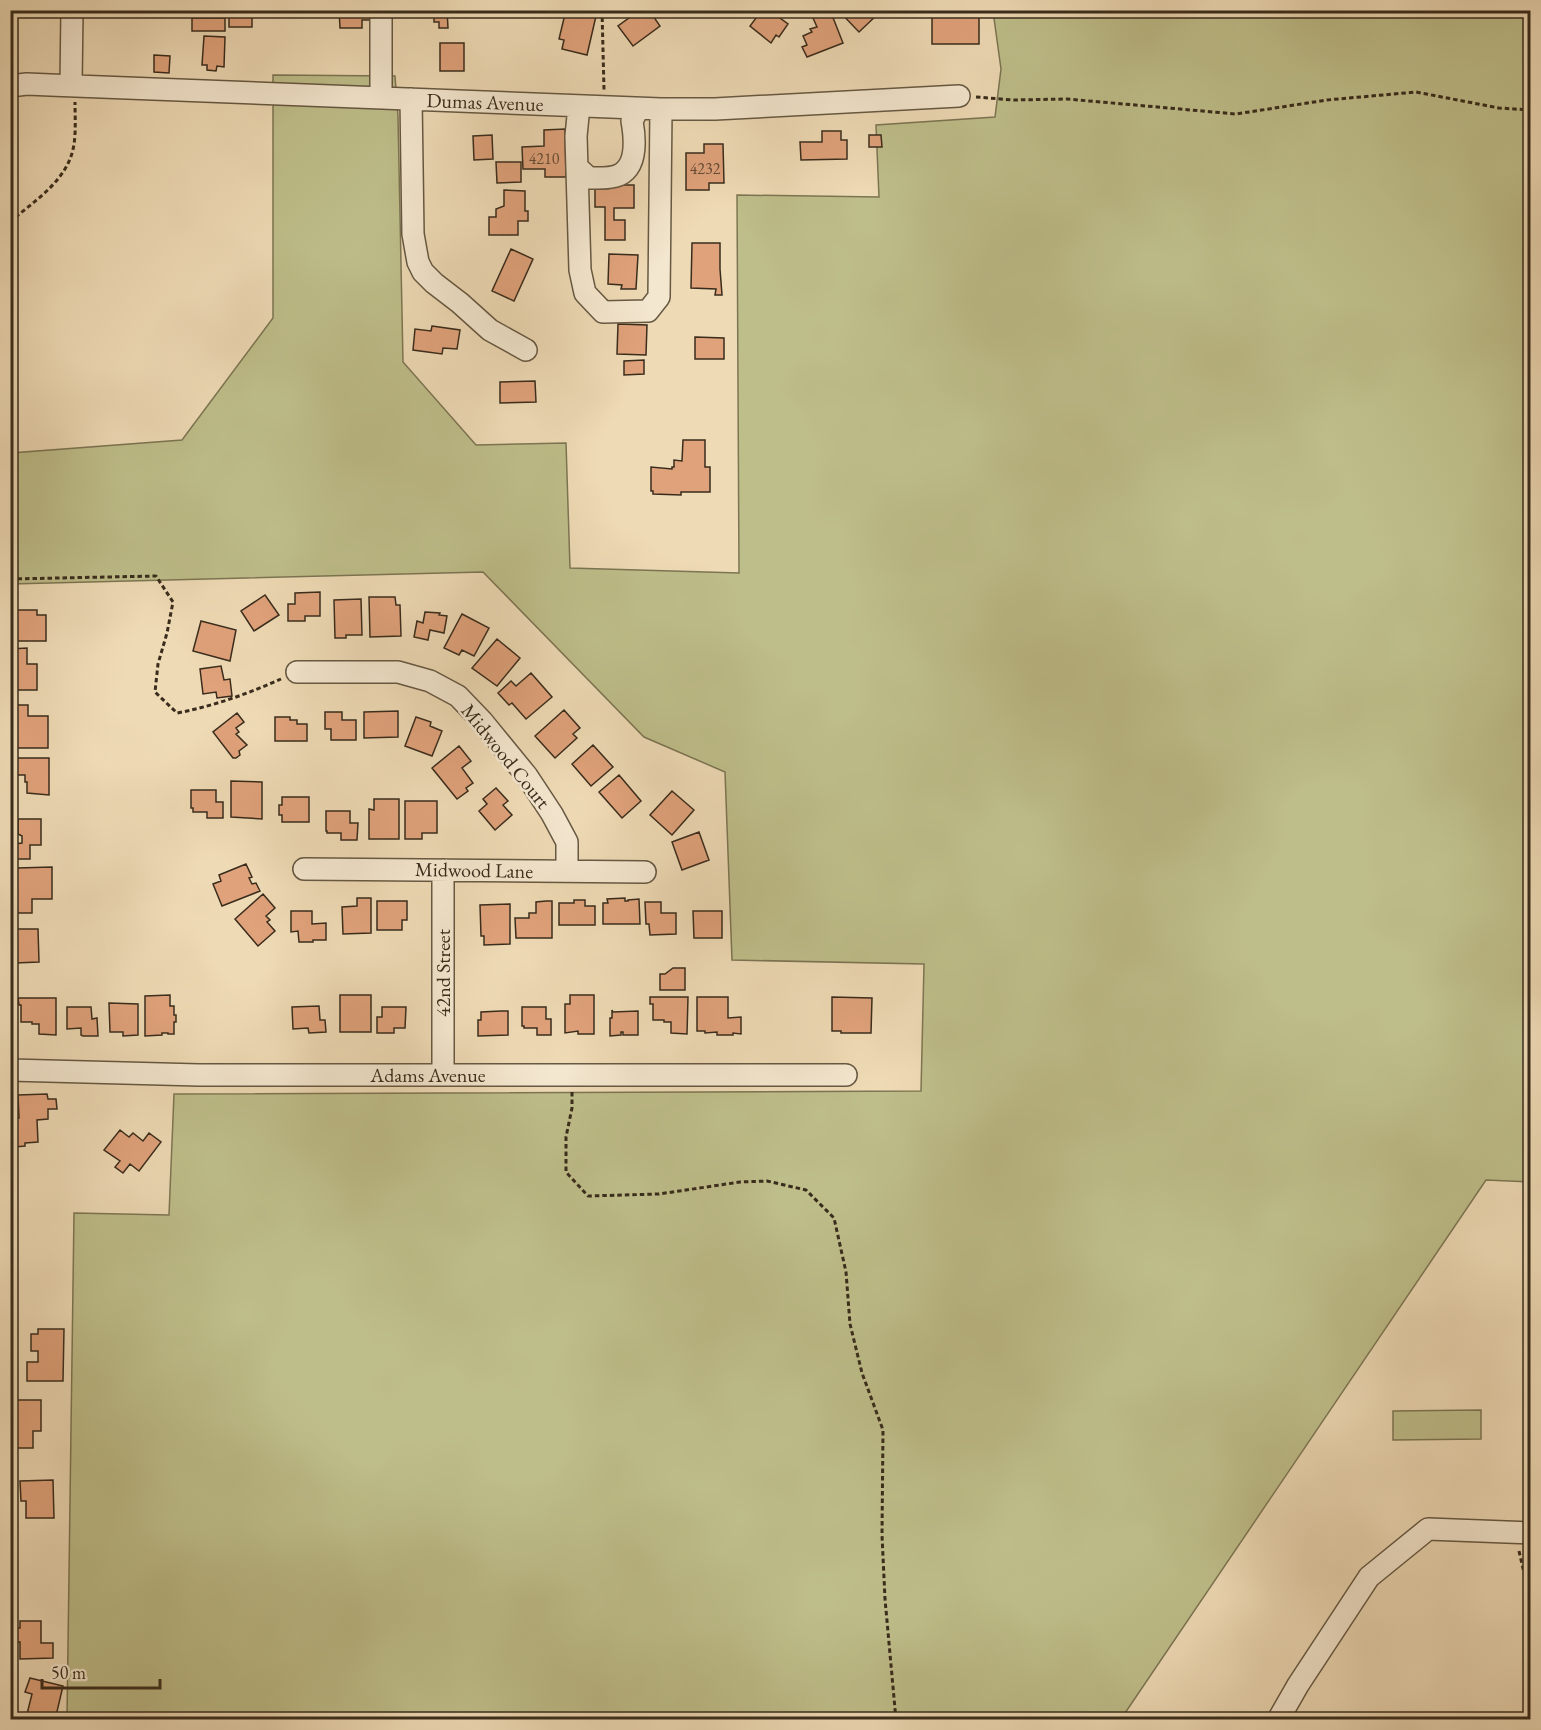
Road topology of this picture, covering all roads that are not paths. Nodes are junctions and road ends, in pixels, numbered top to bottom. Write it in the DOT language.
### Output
graph roads {
  1 [pos="72,10"];
  2 [pos="381,10"];
  3 [pos="10,86"];
  4 [pos="73,86"];
  5 [pos="959,96"];
  6 [pos="381,98"];
  7 [pos="411,99"];
  8 [pos="579,106"];
  9 [pos="639,109"];
  10 [pos="661,109"];
  11 [pos="577,167"];
  12 [pos="526,350"];
  13 [pos="297,672"];
  14 [pos="304,869"];
  15 [pos="443,870"];
  16 [pos="567,871"];
  17 [pos="645,872"];
  18 [pos="10,1070"];
  19 [pos="443,1075"];
  20 [pos="846,1076"];
  21 [pos="1522,1533"];
  22 [pos="1278,1719"];
  1 -- 4 [label="street"];
  2 -- 6 [label="street"];
  3 -- 4 [label="street, Dumas Avenue"];
  4 -- 6 [label="street, Dumas Avenue"];
  5 -- 10 [label="street, Dumas Avenue"];
  6 -- 7 [label="street, Dumas Avenue"];
  7 -- 8 [label="street, Dumas Avenue"];
  7 -- 12 [label="street"];
  8 -- 9 [label="street, Dumas Avenue"];
  8 -- 11 [label="street"];
  9 -- 10 [label="street, Dumas Avenue"];
  9 -- 11 [label="street"];
  10 -- 11 [label="street"];
  13 -- 16 [label="street, Midwood Court"];
  14 -- 15 [label="street, Midwood Lane"];
  15 -- 16 [label="street, Midwood Lane"];
  15 -- 19 [label="street, 42nd Street"];
  16 -- 17 [label="street, Midwood Lane"];
  18 -- 19 [label="street, Adams Avenue"];
  19 -- 20 [label="street, Adams Avenue"];
  21 -- 22 [label="street"];
}
